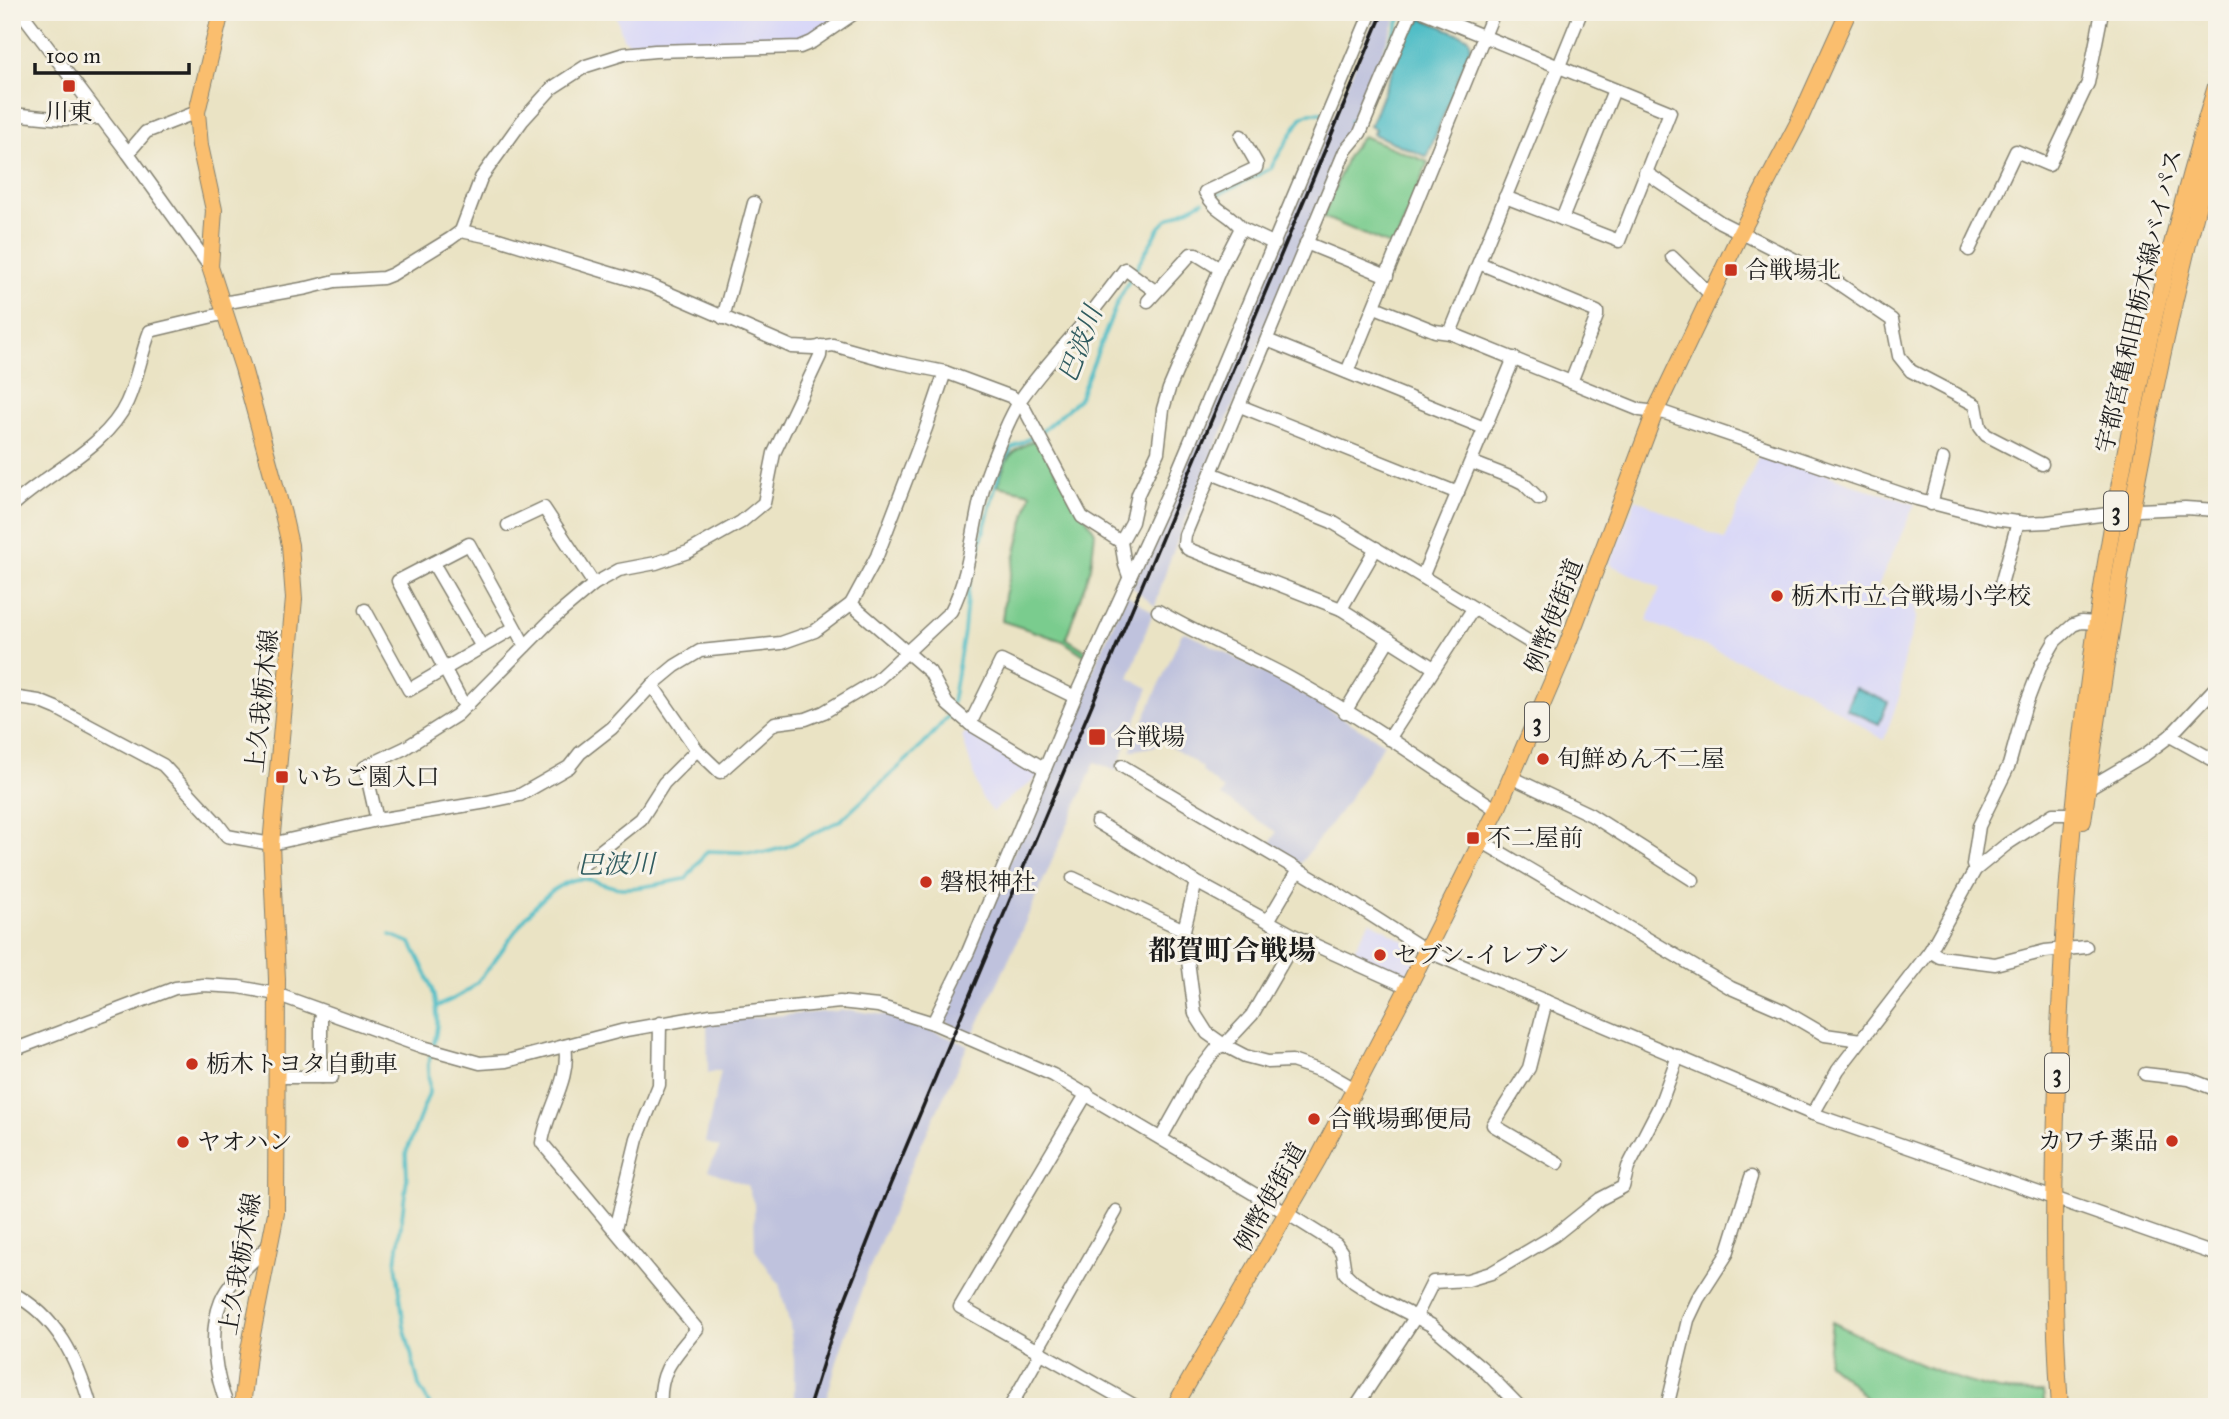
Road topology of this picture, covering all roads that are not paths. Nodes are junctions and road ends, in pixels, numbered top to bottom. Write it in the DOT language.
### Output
graph roads {
  1 [pos="21,12"];
  2 [pos="220,12"];
  3 [pos="856,12"];
  4 [pos="1371,12"];
  5 [pos="1410,12"];
  6 [pos="1424,12"];
  7 [pos="1494,12"];
  8 [pos="1581,12"];
  9 [pos="1848,12"];
  10 [pos="2102,12"];
  11 [pos="1484,37"];
  12 [pos="1558,67"];
  13 [pos="2217,83"];
  14 [pos="1614,90"];
  15 [pos="197,112"];
  16 [pos="12,114"];
  17 [pos="102,118"];
  18 [pos="2213,135"];
  19 [pos="1241,136"];
  20 [pos="128,153"];
  21 [pos="1645,172"];
  22 [pos="1505,197"];
  23 [pos="754,203"];
  24 [pos="1562,219"];
  25 [pos="1241,228"];
  26 [pos="461,231"];
  27 [pos="1741,232"];
  28 [pos="1306,243"];
  29 [pos="1275,244"];
  30 [pos="1969,250"];
  31 [pos="1672,257"];
  32 [pos="1479,263"];
  33 [pos="210,267"];
  34 [pos="1220,270"];
  35 [pos="1387,276"];
  36 [pos="1711,295"];
  37 [pos="1375,307"];
  38 [pos="225,308"];
  39 [pos="723,318"];
  40 [pos="1450,333"];
  41 [pos="1268,340"];
  42 [pos="821,346"];
  43 [pos="1514,359"];
  44 [pos="945,372"];
  45 [pos="1347,372"];
  46 [pos="1571,382"];
  47 [pos="1020,402"];
  48 [pos="1240,406"];
  49 [pos="1655,412"];
  50 [pos="1484,428"];
  51 [pos="1943,459"];
  52 [pos="1471,462"];
  53 [pos="2042,464"];
  54 [pos="1212,473"];
  55 [pos="1458,493"];
  56 [pos="1539,499"];
  57 [pos="1931,504"];
  58 [pos="12,506"];
  59 [pos="2217,510"];
  60 [pos="2123,511"];
  61 [pos="2018,522"];
  62 [pos="508,525"];
  63 [pos="1121,541"];
  64 [pos="1376,548"];
  65 [pos="433,563"];
  66 [pos="1423,575"];
  67 [pos="1130,579"];
  68 [pos="593,584"];
  69 [pos="2000,588"];
  70 [pos="851,604"];
  71 [pos="1341,609"];
  72 [pos="1474,609"];
  73 [pos="365,610"];
  74 [pos="1158,611"];
  75 [pos="2097,624"];
  76 [pos="514,628"];
  77 [pos="1389,639"];
  78 [pos="525,646"];
  79 [pos="482,647"];
  80 [pos="908,653"];
  81 [pos="1561,661"];
  82 [pos="445,668"];
  83 [pos="1434,668"];
  84 [pos="652,685"];
  85 [pos="2217,686"];
  86 [pos="1075,696"];
  87 [pos="12,697"];
  88 [pos="468,705"];
  89 [pos="1345,712"];
  90 [pos="970,724"];
  91 [pos="2170,736"];
  92 [pos="1390,738"];
  93 [pos="698,750"];
  94 [pos="2217,762"];
  95 [pos="1122,765"];
  96 [pos="1045,769"];
  97 [pos="1513,778"];
  98 [pos="2082,791"];
  99 [pos="1497,810"];
  100 [pos="2074,814"];
  101 [pos="377,820"];
  102 [pos="1097,822"];
  103 [pos="1481,842"];
  104 [pos="271,844"];
  105 [pos="580,867"];
  106 [pos="1298,870"];
  107 [pos="1975,870"];
  108 [pos="1073,878"];
  109 [pos="1693,880"];
  110 [pos="1196,882"];
  111 [pos="1268,921"];
  112 [pos="1184,930"];
  113 [pos="1297,937"];
  114 [pos="2086,947"];
  115 [pos="2063,948"];
  116 [pos="1427,951"];
  117 [pos="1930,951"];
  118 [pos="1408,987"];
  119 [pos="276,994"];
  120 [pos="1546,1001"];
  121 [pos="323,1012"];
  122 [pos="660,1023"];
  123 [pos="933,1023"];
  124 [pos="1861,1040"];
  125 [pos="1224,1045"];
  126 [pos="565,1046"];
  127 [pos="12,1048"];
  128 [pos="1678,1056"];
  129 [pos="2145,1074"];
  130 [pos="276,1077"];
  131 [pos="1354,1089"];
  132 [pos="2217,1090"];
  133 [pos="1087,1093"];
  134 [pos="1814,1114"];
  135 [pos="1161,1138"];
  136 [pos="1558,1163"];
  137 [pos="1751,1177"];
  138 [pos="2054,1199"];
  139 [pos="1116,1211"];
  140 [pos="1288,1214"];
  141 [pos="615,1229"];
  142 [pos="271,1243"];
  143 [pos="2217,1255"];
  144 [pos="12,1293"];
  145 [pos="1416,1316"];
  146 [pos="1039,1351"];
  147 [pos="90,1407"];
  148 [pos="229,1407"];
  149 [pos="242,1407"];
  150 [pos="661,1407"];
  151 [pos="1010,1407"];
  152 [pos="1137,1407"];
  153 [pos="1174,1407"];
  154 [pos="1356,1407"];
  155 [pos="1520,1407"];
  156 [pos="1667,1407"];
  157 [pos="2060,1407"];
  1 -- 17 [label="street"];
  2 -- 15 [label="main road, 上久我栃木線"];
  3 -- 26 [label="street"];
  4 -- 29 [label="street"];
  5 -- 28 [label="street"];
  6 -- 11 [label="street"];
  7 -- 11 [label="street"];
  8 -- 12 [label="street"];
  9 -- 27 [label="main road, 例幣使街道 / 3"];
  10 -- 30 [label="street"];
  11 -- 12 [label="street"];
  11 -- 35 [label="street"];
  12 -- 14 [label="street"];
  12 -- 22 [label="street"];
  13 -- 18 [label="main road, 宇都宮亀和田栃木線バイパス / 3"];
  14 -- 21 [label="street"];
  14 -- 24 [label="street"];
  15 -- 20 [label="street"];
  15 -- 33 [label="main road, 上久我栃木線"];
  16 -- 17 [label="street"];
  17 -- 20 [label="street"];
  18 -- 60 [label="main road, 宇都宮亀和田栃木線バイパス / 3"];
  19 -- 25 [label="street"];
  20 -- 33 [label="street"];
  21 -- 24 [label="street"];
  21 -- 27 [label="street"];
  22 -- 24 [label="street"];
  22 -- 32 [label="street"];
  23 -- 39 [label="street"];
  25 -- 29 [label="street"];
  25 -- 34 [label="street"];
  26 -- 38 [label="street"];
  26 -- 39 [label="street"];
  27 -- 36 [label="main road, 例幣使街道 / 3"];
  27 -- 53 [label="street"];
  28 -- 35 [label="street"];
  28 -- 41 [label="street"];
  29 -- 67 [label="street"];
  31 -- 36 [label="street"];
  32 -- 40 [label="street"];
  32 -- 46 [label="street"];
  33 -- 38 [label="main road, 上久我栃木線"];
  34 -- 47 [label="street"];
  34 -- 63 [label="street"];
  35 -- 37 [label="street"];
  36 -- 49 [label="main road, 例幣使街道 / 3"];
  37 -- 40 [label="street"];
  37 -- 45 [label="street"];
  38 -- 58 [label="street"];
  38 -- 104 [label="main road, 上久我栃木線"];
  39 -- 42 [label="street"];
  40 -- 43 [label="street"];
  41 -- 45 [label="street"];
  41 -- 48 [label="street"];
  42 -- 44 [label="street"];
  42 -- 68 [label="street"];
  43 -- 46 [label="street"];
  43 -- 50 [label="street"];
  44 -- 47 [label="street"];
  44 -- 70 [label="street"];
  45 -- 50 [label="street"];
  46 -- 49 [label="street"];
  47 -- 63 [label="street"];
  47 -- 80 [label="street"];
  48 -- 54 [label="street"];
  48 -- 55 [label="street"];
  49 -- 57 [label="street"];
  49 -- 81 [label="main road, 例幣使街道 / 3"];
  50 -- 52 [label="street"];
  51 -- 57 [label="street"];
  52 -- 55 [label="street"];
  52 -- 56 [label="street"];
  54 -- 64 [label="street"];
  54 -- 71 [label="street"];
  55 -- 66 [label="street"];
  57 -- 61 [label="street"];
  59 -- 60 [label="street"];
  60 -- 61 [label="street"];
  60 -- 75 [label="main road, 宇都宮亀和田栃木線バイパス / 3"];
  60 -- 98 [label="main road, 宇都宮亀和田栃木線バイパス / 3"];
  61 -- 69 [label="street"];
  62 -- 68 [label="street"];
  63 -- 67 [label="street"];
  64 -- 66 [label="street"];
  64 -- 71 [label="street"];
  65 -- 76 [label="street"];
  65 -- 79 [label="street"];
  65 -- 82 [label="street"];
  66 -- 72 [label="street"];
  67 -- 86 [label="street"];
  68 -- 78 [label="street"];
  70 -- 80 [label="street"];
  70 -- 84 [label="street"];
  71 -- 77 [label="street"];
  72 -- 81 [label="street"];
  72 -- 83 [label="street"];
  73 -- 82 [label="street"];
  74 -- 89 [label="street"];
  75 -- 98 [label="main road, 宇都宮亀和田栃木線バイパス / 3"];
  75 -- 107 [label="street"];
  76 -- 78 [label="street"];
  76 -- 79 [label="street"];
  77 -- 83 [label="street"];
  77 -- 89 [label="street"];
  78 -- 88 [label="street"];
  79 -- 82 [label="street"];
  80 -- 90 [label="street"];
  80 -- 93 [label="street"];
  81 -- 97 [label="main road, 例幣使街道 / 3"];
  82 -- 88 [label="street"];
  83 -- 92 [label="street"];
  84 -- 93 [label="street"];
  84 -- 101 [label="street"];
  85 -- 91 [label="street"];
  86 -- 90 [label="street"];
  86 -- 96 [label="street"];
  87 -- 104 [label="street"];
  88 -- 101 [label="street"];
  89 -- 92 [label="street"];
  90 -- 96 [label="street"];
  91 -- 94 [label="street"];
  91 -- 98 [label="street"];
  92 -- 99 [label="street"];
  93 -- 105 [label="street"];
  95 -- 106 [label="street"];
  96 -- 123 [label="street"];
  97 -- 99 [label="main road, 例幣使街道 / 3"];
  97 -- 109 [label="street"];
  98 -- 100 [label="main road, 宇都宮亀和田栃木線バイパス / 3"];
  98 -- 115 [label="main road, 宇都宮亀和田栃木線バイパス / 3"];
  99 -- 103 [label="main road, 例幣使街道 / 3"];
  100 -- 107 [label="street"];
  100 -- 115 [label="main road, 宇都宮亀和田栃木線バイパス / 3"];
  101 -- 104 [label="street"];
  102 -- 110 [label="street"];
  103 -- 116 [label="main road, 例幣使街道 / 3"];
  103 -- 124 [label="street"];
  104 -- 119 [label="main road, 上久我栃木線"];
  106 -- 111 [label="street"];
  106 -- 116 [label="street"];
  107 -- 117 [label="street"];
  108 -- 112 [label="street"];
  110 -- 111 [label="street"];
  110 -- 112 [label="street"];
  111 -- 113 [label="street"];
  112 -- 125 [label="street"];
  113 -- 118 [label="street"];
  113 -- 125 [label="street"];
  114 -- 115 [label="street"];
  115 -- 117 [label="street"];
  115 -- 138 [label="main road, 宇都宮亀和田栃木線バイパス / 3"];
  116 -- 118 [label="main road, 例幣使街道 / 3"];
  116 -- 120 [label="street"];
  117 -- 124 [label="street"];
  118 -- 131 [label="main road, 例幣使街道 / 3"];
  119 -- 121 [label="street"];
  119 -- 127 [label="street"];
  119 -- 130 [label="main road, 上久我栃木線"];
  120 -- 128 [label="street"];
  120 -- 136 [label="street"];
  121 -- 126 [label="street"];
  121 -- 130 [label="street"];
  122 -- 123 [label="street"];
  122 -- 126 [label="street"];
  122 -- 141 [label="street"];
  123 -- 133 [label="street"];
  124 -- 134 [label="street"];
  125 -- 131 [label="street"];
  125 -- 135 [label="street"];
  126 -- 141 [label="street"];
  128 -- 134 [label="street"];
  128 -- 145 [label="street"];
  129 -- 132 [label="street"];
  130 -- 142 [label="main road, 上久我栃木線"];
  131 -- 140 [label="main road, 例幣使街道 / 3"];
  133 -- 135 [label="street"];
  133 -- 146 [label="street"];
  134 -- 138 [label="street"];
  135 -- 140 [label="street"];
  137 -- 156 [label="street"];
  138 -- 143 [label="street"];
  138 -- 157 [label="main road, 宇都宮亀和田栃木線バイパス / 3"];
  139 -- 146 [label="street"];
  140 -- 145 [label="street"];
  140 -- 153 [label="main road, 例幣使街道 / 3"];
  141 -- 150 [label="street"];
  142 -- 148 [label="street"];
  142 -- 149 [label="main road, 上久我栃木線"];
  144 -- 147 [label="street"];
  145 -- 154 [label="street"];
  145 -- 155 [label="street"];
  146 -- 151 [label="street"];
  146 -- 152 [label="street"];
}
